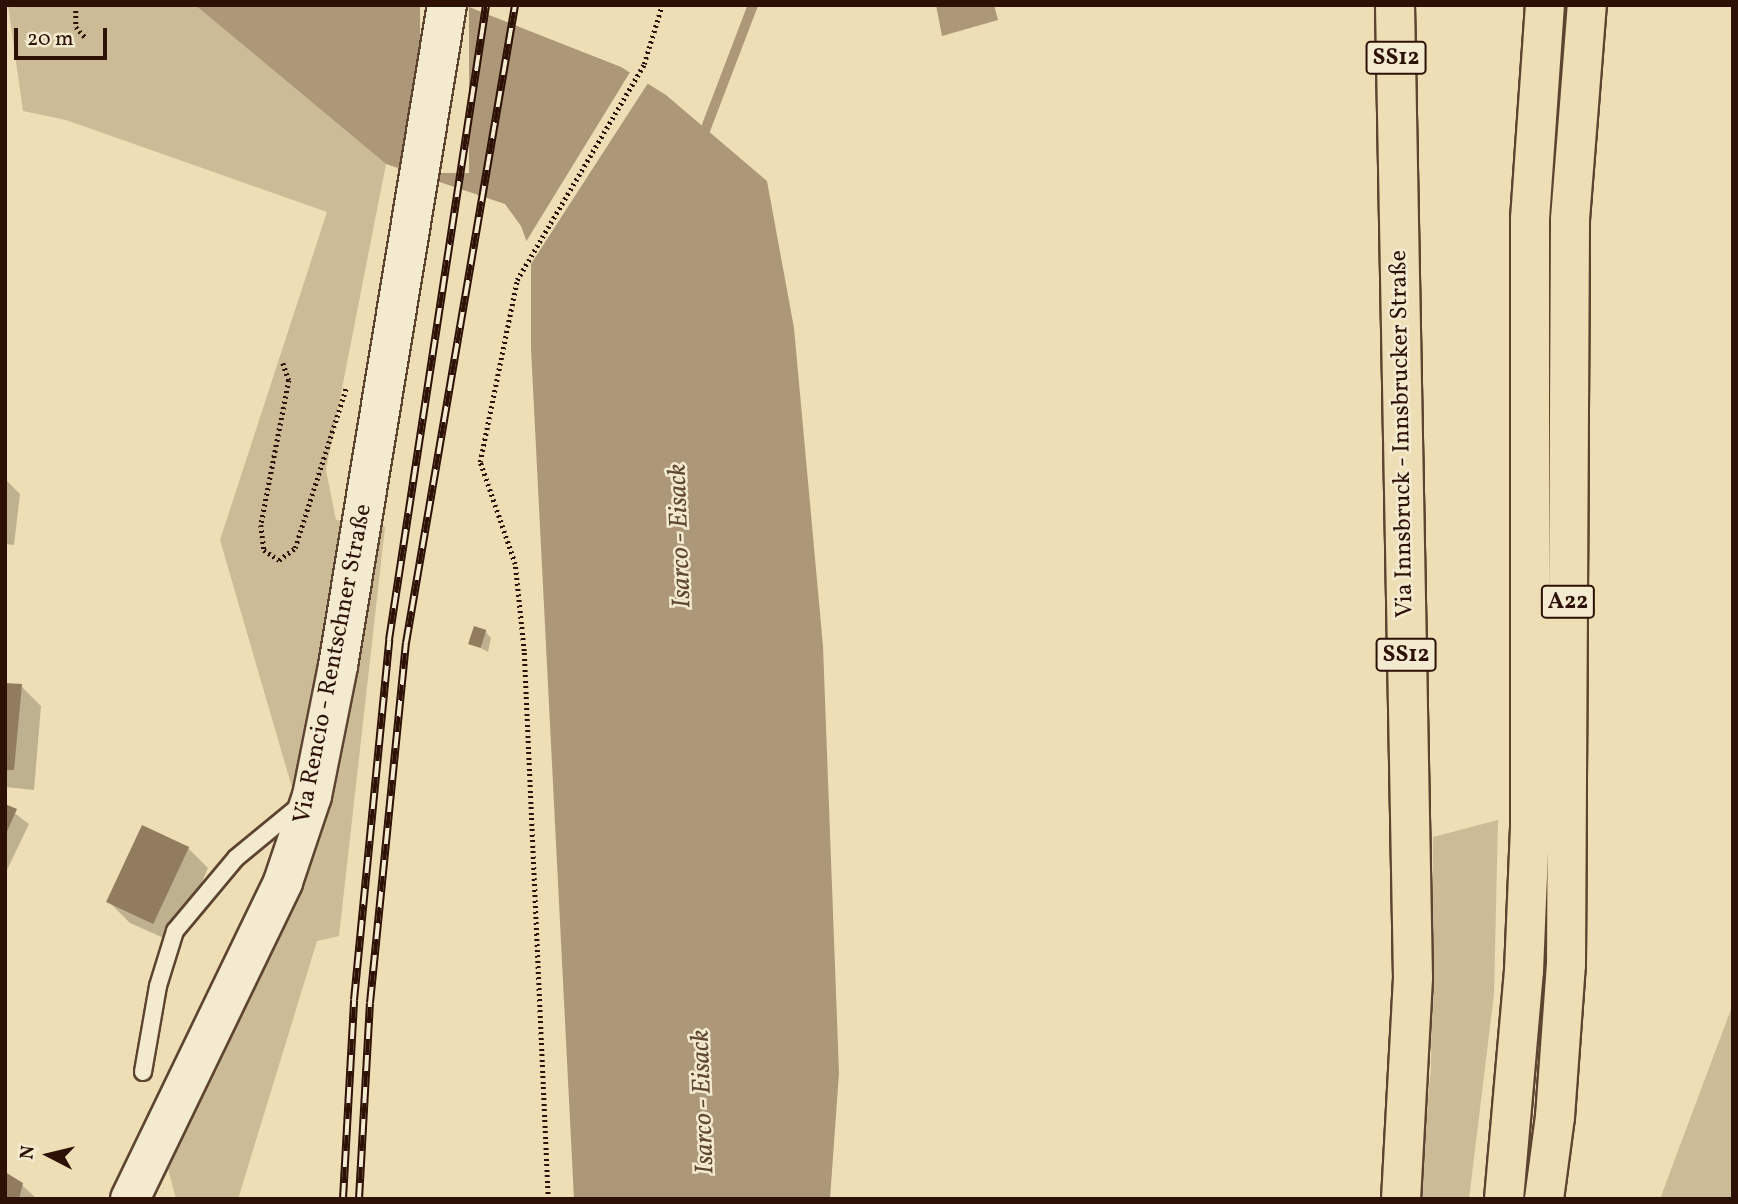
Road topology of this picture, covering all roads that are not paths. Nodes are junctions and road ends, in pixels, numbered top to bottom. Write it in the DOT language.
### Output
graph roads {
  1 [pos="447,5"];
  2 [pos="1395,5"];
  3 [pos="1545,5"];
  4 [pos="1587,5"];
  5 [pos="312,796"];
  6 [pos="143,1072"];
  7 [pos="130,1199"];
  8 [pos="1401,1199"];
  9 [pos="1504,1199"];
  10 [pos="1544,1199"];
  1 -- 5 [label="main road, Via Rencio - Rentschner Straße"];
  2 -- 8 [label="main road, Via Innsbruck - Innsbrucker Straße / SS12"];
  3 -- 9 [label="main road, A22"];
  4 -- 10 [label="main road, A22"];
  5 -- 6 [label="lane"];
  5 -- 7 [label="main road, Via Rencio - Rentschner Straße"];
}
